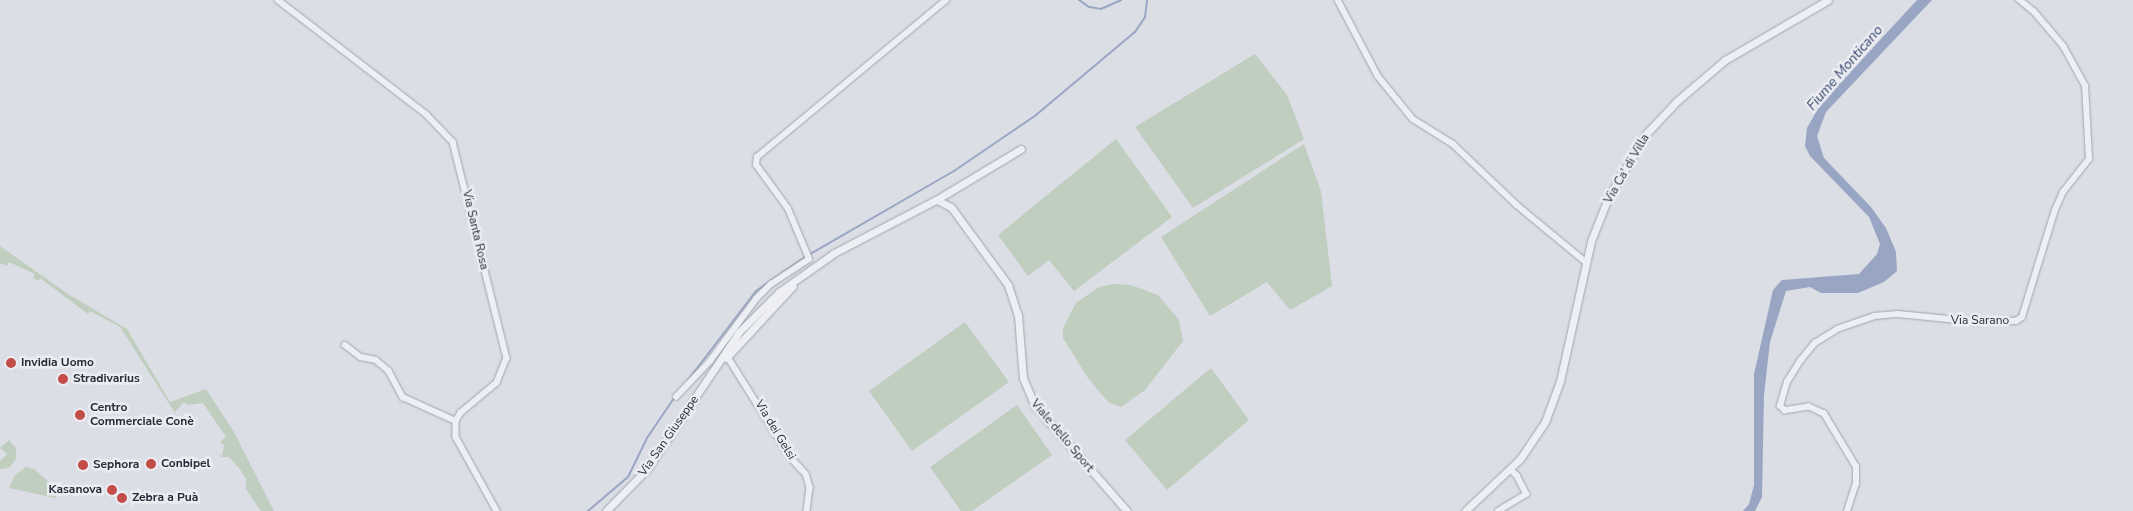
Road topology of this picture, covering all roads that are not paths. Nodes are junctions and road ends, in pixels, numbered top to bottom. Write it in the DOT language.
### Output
graph roads {
  1 [pos="278,0"];
  2 [pos="946,0"];
  3 [pos="1338,0"];
  4 [pos="1828,0"];
  5 [pos="2019,0"];
  6 [pos="1021,149"];
  7 [pos="936,200"];
  8 [pos="1586,262"];
  9 [pos="756,299"];
  10 [pos="765,309"];
  11 [pos="345,345"];
  12 [pos="726,354"];
  13 [pos="676,397"];
  14 [pos="456,421"];
  15 [pos="1510,470"];
  16 [pos="497,511"];
  17 [pos="606,511"];
  18 [pos="807,511"];
  19 [pos="1127,511"];
  20 [pos="1465,511"];
  21 [pos="1498,511"];
  22 [pos="1847,511"];
  1 -- 14 [label="street, Via Santa Rosa"];
  2 -- 9 [label="street"];
  3 -- 8 [label="street"];
  4 -- 8 [label="street, Via Ca' di Villa"];
  5 -- 22 [label="street, Via Sarano"];
  6 -- 7 [label="street, Via San Giuseppe"];
  7 -- 10 [label="street, Via San Giuseppe"];
  7 -- 19 [label="street, Viale dello Sport"];
  8 -- 15 [label="street, Via Ca' di Villa"];
  9 -- 10 [label="street"];
  9 -- 13 [label="street"];
  10 -- 12 [label="street, Via San Giuseppe"];
  11 -- 14 [label="street"];
  12 -- 17 [label="street, Via San Giuseppe"];
  12 -- 18 [label="street, Via dei Gelsi"];
  14 -- 16 [label="street"];
  15 -- 20 [label="street, Via Ca' di Villa"];
  15 -- 21 [label="street"];
}
